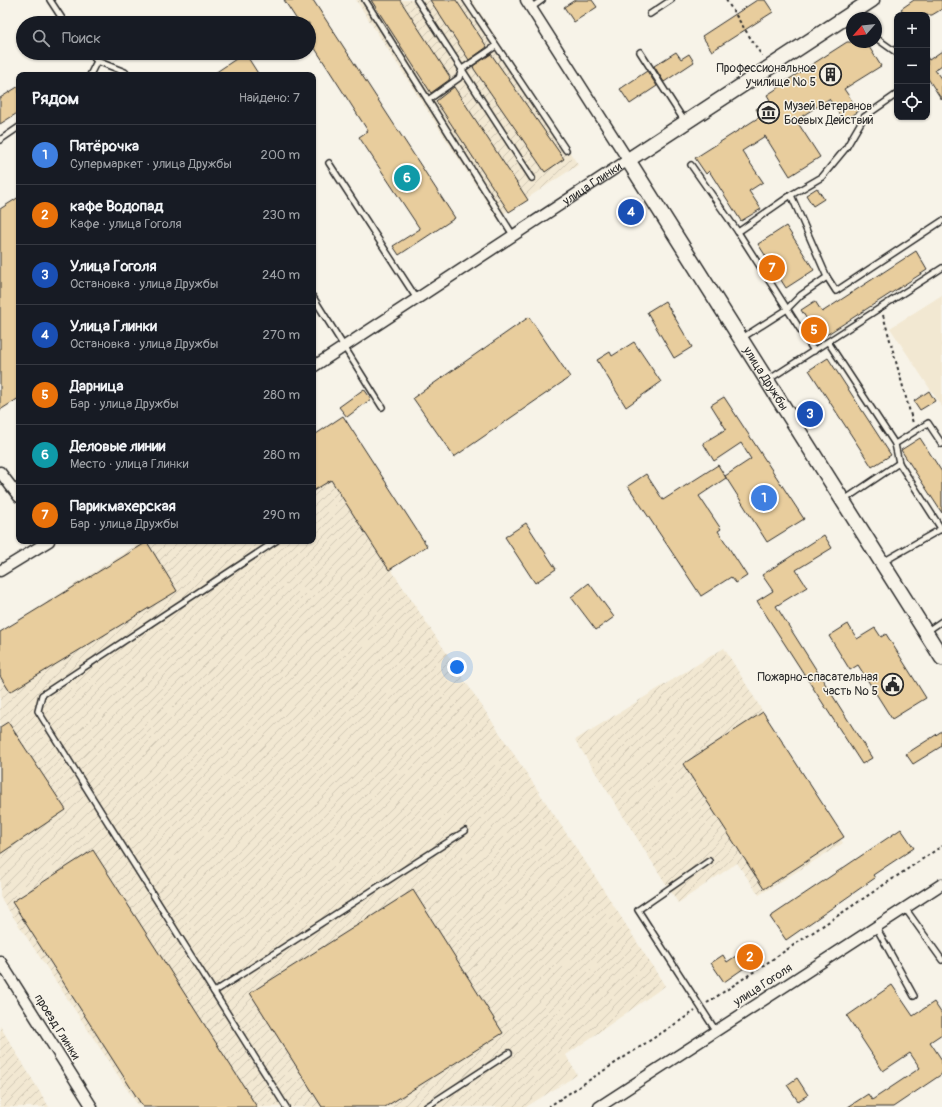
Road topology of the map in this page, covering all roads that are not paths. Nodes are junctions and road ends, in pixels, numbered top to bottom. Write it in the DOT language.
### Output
graph roads {
  1 [pos="50,0"];
  2 [pos="365,0"];
  3 [pos="417,0"];
  4 [pos="466,0"];
  5 [pos="542,0"];
  6 [pos="671,0"];
  7 [pos="872,0"];
  8 [pos="528,4"];
  9 [pos="650,14"];
  10 [pos="60,16"];
  11 [pos="882,42"];
  12 [pos="496,46"];
  13 [pos="894,51"];
  14 [pos="640,52"];
  15 [pos="97,61"];
  16 [pos="462,69"];
  17 [pos="92,72"];
  18 [pos="125,72"];
  19 [pos="894,96"];
  20 [pos="428,100"];
  21 [pos="686,122"];
  22 [pos="16,129"];
  23 [pos="0,140"];
  24 [pos="566,150"];
  25 [pos="628,160"];
  26 [pos="329,163"];
  27 [pos="692,166"];
  28 [pos="532,178"];
  29 [pos="791,195"];
  30 [pos="942,221"];
  31 [pos="738,232"];
  32 [pos="513,235"];
  33 [pos="942,268"];
  34 [pos="827,276"];
  35 [pos="417,299"];
  36 [pos="316,301"];
  37 [pos="786,310"];
  38 [pos="741,339"];
  39 [pos="828,342"];
  40 [pos="343,347"];
  41 [pos="814,351"];
  42 [pos="316,365"];
  43 [pos="767,381"];
  44 [pos="382,407"];
  45 [pos="895,444"];
  46 [pos="942,444"];
  47 [pos="899,463"];
  48 [pos="0,472"];
  49 [pos="16,493"];
  50 [pos="843,501"];
  51 [pos="941,529"];
  52 [pos="44,544"];
  53 [pos="271,544"];
  54 [pos="882,563"];
  55 [pos="0,572"];
  56 [pos="942,621"];
  57 [pos="925,632"];
  58 [pos="942,658"];
  59 [pos="465,830"];
  60 [pos="709,862"];
  61 [pos="942,884"];
  62 [pos="905,908"];
  63 [pos="876,927"];
  64 [pos="0,960"];
  65 [pos="942,961"];
  66 [pos="214,992"];
  67 [pos="914,996"];
  68 [pos="716,1031"];
  69 [pos="509,1053"];
  70 [pos="92,1107"];
  71 [pos="286,1107"];
  72 [pos="426,1107"];
  73 [pos="599,1107"];
  1 -- 10 [label="lane"];
  2 -- 20 [label="lane"];
  3 -- 16 [label="lane"];
  4 -- 12 [label="lane"];
  5 -- 8 [label="lane"];
  6 -- 9 [label="lane"];
  7 -- 21 [label="street, улица Глинки"];
  8 -- 25 [label="street"];
  11 -- 13 [label="lane"];
  12 -- 16 [label="lane"];
  12 -- 24 [label="lane"];
  14 -- 21 [label="lane"];
  15 -- 17 [label="lane"];
  15 -- 18 [label="lane"];
  16 -- 20 [label="lane"];
  16 -- 28 [label="lane"];
  19 -- 29 [label="lane"];
  20 -- 32 [label="lane"];
  21 -- 25 [label="street, улица Глинки"];
  22 -- 23 [label="lane"];
  25 -- 32 [label="street, улица Глинки"];
  25 -- 38 [label="street, улица Дружбы"];
  26 -- 35 [label="lane"];
  27 -- 31 [label="lane"];
  29 -- 31 [label="lane"];
  29 -- 34 [label="lane"];
  30 -- 34 [label="lane"];
  31 -- 37 [label="lane"];
  32 -- 35 [label="street, улица Глинки"];
  33 -- 39 [label="lane"];
  34 -- 37 [label="lane"];
  35 -- 40 [label="street, улица Глинки"];
  36 -- 40 [label="lane"];
  37 -- 38 [label="lane"];
  37 -- 41 [label="lane"];
  38 -- 43 [label="street, улица Дружбы"];
  39 -- 41 [label="lane"];
  39 -- 45 [label="lane"];
  40 -- 42 [label="street, улица Глинки"];
  40 -- 44 [label="lane"];
  41 -- 43 [label="lane"];
  43 -- 50 [label="street, улица Дружбы"];
  45 -- 46 [label="lane"];
  45 -- 47 [label="lane"];
  47 -- 50 [label="lane"];
  47 -- 51 [label="lane"];
  48 -- 49 [label="street"];
  50 -- 54 [label="street, улица Дружбы"];
  51 -- 54 [label="lane"];
  52 -- 55 [label="street"];
  53 -- 66 [label="lane"];
  54 -- 57 [label="street, улица Дружбы"];
  56 -- 57 [label="lane"];
  57 -- 58 [label="street, улица Дружбы"];
  59 -- 66 [label="lane"];
  60 -- 68 [label="lane"];
  61 -- 62 [label="street, улица Гоголя"];
  62 -- 63 [label="street, улица Гоголя"];
  62 -- 65 [label="lane"];
  63 -- 67 [label="lane"];
  63 -- 68 [label="street, улица Гоголя"];
  64 -- 70 [label="street, проезд Глинки"];
  66 -- 71 [label="lane"];
  68 -- 73 [label="street, улица Гоголя"];
  69 -- 72 [label="lane"];
}
